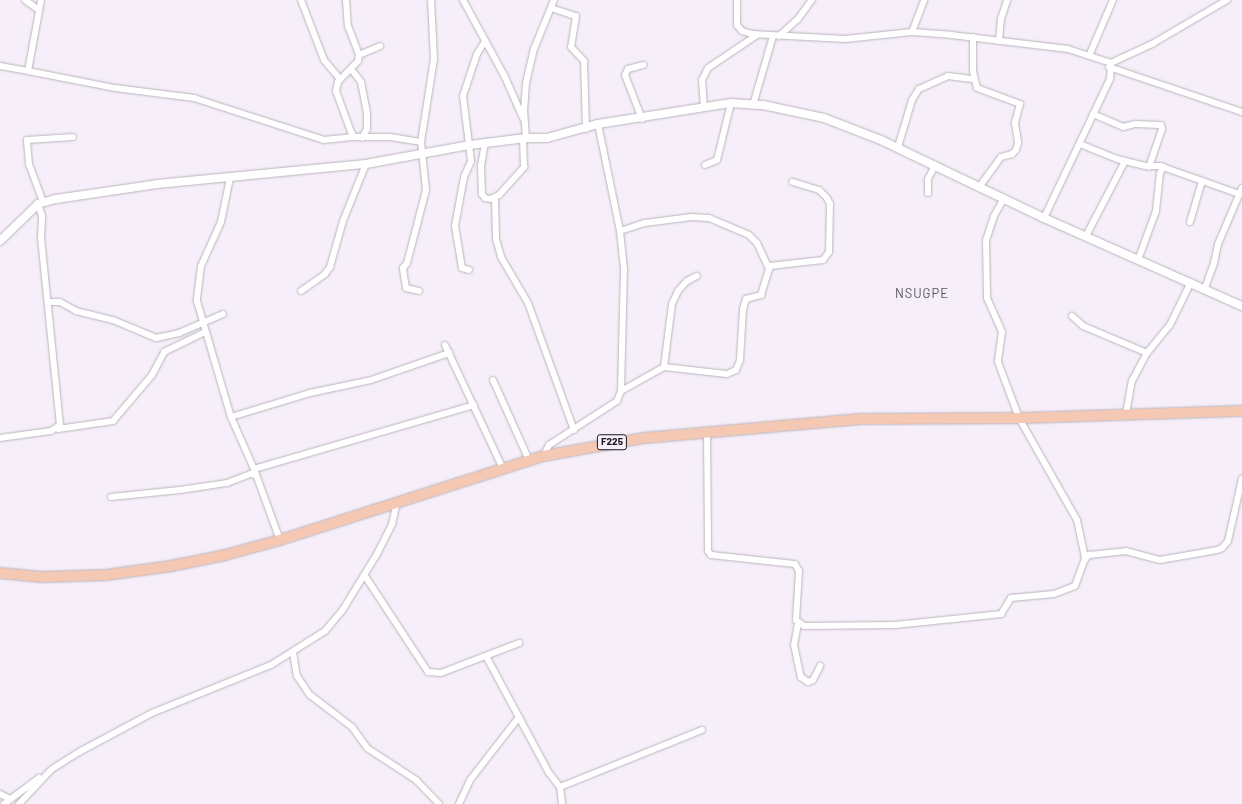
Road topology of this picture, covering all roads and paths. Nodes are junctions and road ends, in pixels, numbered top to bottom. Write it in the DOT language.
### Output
graph roads {
  1 [pos="25,0"];
  2 [pos="41,0"];
  3 [pos="300,0"];
  4 [pos="346,0"];
  5 [pos="431,0"];
  6 [pos="554,0"];
  7 [pos="737,0"];
  8 [pos="812,0"];
  9 [pos="924,0"];
  10 [pos="1008,0"];
  11 [pos="1112,0"];
  12 [pos="1227,0"];
  13 [pos="466,1"];
  14 [pos="551,8"];
  15 [pos="39,10"];
  16 [pos="912,32"];
  17 [pos="757,35"];
  18 [pos="776,36"];
  19 [pos="973,38"];
  20 [pos="485,41"];
  21 [pos="999,41"];
  22 [pos="380,46"];
  23 [pos="359,55"];
  24 [pos="1090,56"];
  25 [pos="643,65"];
  26 [pos="1110,65"];
  27 [pos="0,66"];
  28 [pos="351,69"];
  29 [pos="28,72"];
  30 [pos="974,79"];
  31 [pos="340,80"];
  32 [pos="731,103"];
  33 [pos="753,105"];
  34 [pos="704,108"];
  35 [pos="1242,112"];
  36 [pos="1093,114"];
  37 [pos="642,119"];
  38 [pos="525,124"];
  39 [pos="598,124"];
  40 [pos="586,128"];
  41 [pos="74,137"];
  42 [pos="354,137"];
  43 [pos="362,138"];
  44 [pos="525,138"];
  45 [pos="421,142"];
  46 [pos="485,143"];
  47 [pos="1080,144"];
  48 [pos="470,145"];
  49 [pos="898,147"];
  50 [pos="421,156"];
  51 [pos="1125,161"];
  52 [pos="366,164"];
  53 [pos="705,165"];
  54 [pos="935,165"];
  55 [pos="1149,167"];
  56 [pos="1163,167"];
  57 [pos="230,178"];
  58 [pos="1202,181"];
  59 [pos="792,182"];
  60 [pos="979,187"];
  61 [pos="1241,191"];
  62 [pos="928,194"];
  63 [pos="495,197"];
  64 [pos="1004,198"];
  65 [pos="40,203"];
  66 [pos="1044,218"];
  67 [pos="1190,222"];
  68 [pos="620,231"];
  69 [pos="1086,236"];
  70 [pos="0,241"];
  71 [pos="1138,260"];
  72 [pos="769,269"];
  73 [pos="469,270"];
  74 [pos="697,276"];
  75 [pos="1191,282"];
  76 [pos="1205,288"];
  77 [pos="301,291"];
  78 [pos="419,291"];
  79 [pos="49,302"];
  80 [pos="1242,306"];
  81 [pos="223,314"];
  82 [pos="1072,316"];
  83 [pos="202,323"];
  84 [pos="205,332"];
  85 [pos="445,345"];
  86 [pos="449,353"];
  87 [pos="1147,353"];
  88 [pos="664,367"];
  89 [pos="493,380"];
  90 [pos="621,391"];
  91 [pos="474,405"];
  92 [pos="1242,411"];
  93 [pos="1126,414"];
  94 [pos="231,417"];
  95 [pos="1019,418"];
  96 [pos="58,429"];
  97 [pos="574,430"];
  98 [pos="707,432"];
  99 [pos="0,438"];
  100 [pos="543,456"];
  101 [pos="529,460"];
  102 [pos="503,469"];
  103 [pos="255,472"];
  104 [pos="1242,479"];
  105 [pos="111,497"];
  106 [pos="397,503"];
  107 [pos="280,540"];
  108 [pos="1085,559"];
  109 [pos="0,573"];
  110 [pos="365,576"];
  111 [pos="798,623"];
  112 [pos="519,643"];
  113 [pos="293,652"];
  114 [pos="486,656"];
  115 [pos="820,666"];
  116 [pos="519,717"];
  117 [pos="702,730"];
  118 [pos="52,770"];
  119 [pos="560,787"];
  120 [pos="0,794"];
  121 [pos="10,799"];
  122 [pos="4,804"];
  123 [pos="19,804"];
  124 [pos="439,804"];
  125 [pos="459,804"];
  126 [pos="562,804"];
  1 -- 15 [label="street"];
  2 -- 15 [label="street"];
  3 -- 31 [label="street"];
  4 -- 23 [label="street"];
  5 -- 45 [label="street"];
  6 -- 14 [label="street"];
  7 -- 17 [label="street"];
  8 -- 18 [label="street"];
  9 -- 16 [label="street"];
  10 -- 21 [label="street"];
  11 -- 24 [label="street"];
  12 -- 26 [label="street"];
  13 -- 20 [label="street"];
  14 -- 38 [label="street"];
  14 -- 40 [label="street"];
  15 -- 29 [label="street"];
  16 -- 18 [label="street"];
  16 -- 19 [label="street"];
  17 -- 18 [label="street"];
  17 -- 34 [label="street"];
  18 -- 33 [label="street"];
  19 -- 21 [label="street"];
  19 -- 30 [label="street"];
  20 -- 38 [label="street"];
  20 -- 48 [label="street"];
  21 -- 24 [label="street"];
  22 -- 23 [label="street"];
  23 -- 28 [label="street"];
  24 -- 26 [label="street"];
  25 -- 37 [label="street"];
  26 -- 35 [label="street"];
  26 -- 36 [label="street"];
  27 -- 29 [label="street"];
  28 -- 31 [label="street"];
  28 -- 43 [label="street"];
  29 -- 42 [label="street"];
  30 -- 49 [label="street"];
  30 -- 60 [label="street"];
  31 -- 42 [label="street"];
  32 -- 33 [label="street"];
  32 -- 34 [label="street"];
  32 -- 53 [label="street"];
  33 -- 49 [label="street"];
  34 -- 37 [label="street"];
  36 -- 47 [label="street"];
  36 -- 55 [label="street"];
  37 -- 39 [label="street"];
  38 -- 44 [label="street"];
  39 -- 40 [label="street"];
  39 -- 68 [label="street"];
  40 -- 44 [label="street"];
  41 -- 65 [label="street"];
  42 -- 43 [label="street"];
  43 -- 45 [label="street"];
  44 -- 46 [label="street"];
  44 -- 63 [label="street"];
  45 -- 50 [label="street"];
  46 -- 48 [label="street"];
  46 -- 63 [label="street"];
  47 -- 51 [label="street"];
  47 -- 66 [label="street"];
  48 -- 50 [label="street"];
  48 -- 73 [label="street"];
  49 -- 54 [label="street"];
  50 -- 52 [label="street"];
  50 -- 78 [label="street"];
  51 -- 55 [label="street"];
  51 -- 69 [label="street"];
  52 -- 57 [label="street"];
  52 -- 77 [label="street"];
  54 -- 60 [label="street"];
  54 -- 62 [label="street"];
  55 -- 56 [label="street"];
  56 -- 58 [label="street"];
  56 -- 71 [label="street"];
  57 -- 65 [label="street"];
  57 -- 83 [label="street"];
  58 -- 61 [label="street"];
  58 -- 67 [label="street"];
  59 -- 72 [label="street"];
  60 -- 64 [label="street"];
  61 -- 76 [label="street"];
  63 -- 97 [label="street"];
  64 -- 66 [label="street"];
  64 -- 95 [label="street"];
  65 -- 70 [label="street"];
  65 -- 79 [label="street"];
  66 -- 69 [label="street"];
  68 -- 72 [label="street"];
  68 -- 90 [label="street"];
  69 -- 71 [label="street"];
  71 -- 75 [label="street"];
  72 -- 88 [label="street"];
  74 -- 88 [label="street"];
  75 -- 76 [label="street"];
  75 -- 87 [label="street"];
  76 -- 80 [label="street"];
  79 -- 83 [label="street"];
  79 -- 96 [label="street"];
  81 -- 83 [label="street"];
  82 -- 87 [label="street"];
  83 -- 84 [label="street"];
  84 -- 94 [label="street"];
  84 -- 96 [label="street"];
  85 -- 86 [label="street"];
  86 -- 91 [label="street"];
  86 -- 94 [label="street"];
  87 -- 93 [label="street"];
  88 -- 90 [label="street"];
  89 -- 101 [label="street"];
  90 -- 97 [label="street"];
  91 -- 102 [label="street"];
  91 -- 103 [label="street"];
  92 -- 93 [label="main road, F225"];
  93 -- 95 [label="main road, F225"];
  94 -- 103 [label="street"];
  95 -- 98 [label="main road, F225"];
  95 -- 108 [label="street"];
  96 -- 99 [label="street"];
  97 -- 100 [label="street"];
  98 -- 100 [label="main road, F225"];
  98 -- 111 [label="street"];
  100 -- 101 [label="main road, F225"];
  101 -- 102 [label="main road, F225"];
  102 -- 106 [label="main road, F225"];
  103 -- 105 [label="street"];
  103 -- 107 [label="street"];
  104 -- 108 [label="street"];
  106 -- 107 [label="main road, F225"];
  106 -- 110 [label="street"];
  107 -- 109 [label="main road, F225"];
  108 -- 111 [label="street"];
  110 -- 113 [label="street"];
  110 -- 114 [label="street"];
  111 -- 115 [label="street"];
  112 -- 114 [label="street"];
  113 -- 118 [label="street"];
  113 -- 124 [label="street"];
  114 -- 116 [label="street"];
  116 -- 119 [label="street"];
  116 -- 125 [label="street"];
  117 -- 119 [label="street"];
  118 -- 121 [label="street"];
  118 -- 123 [label="street"];
  119 -- 126 [label="street"];
  120 -- 121 [label="street"];
  121 -- 122 [label="street"];
}
